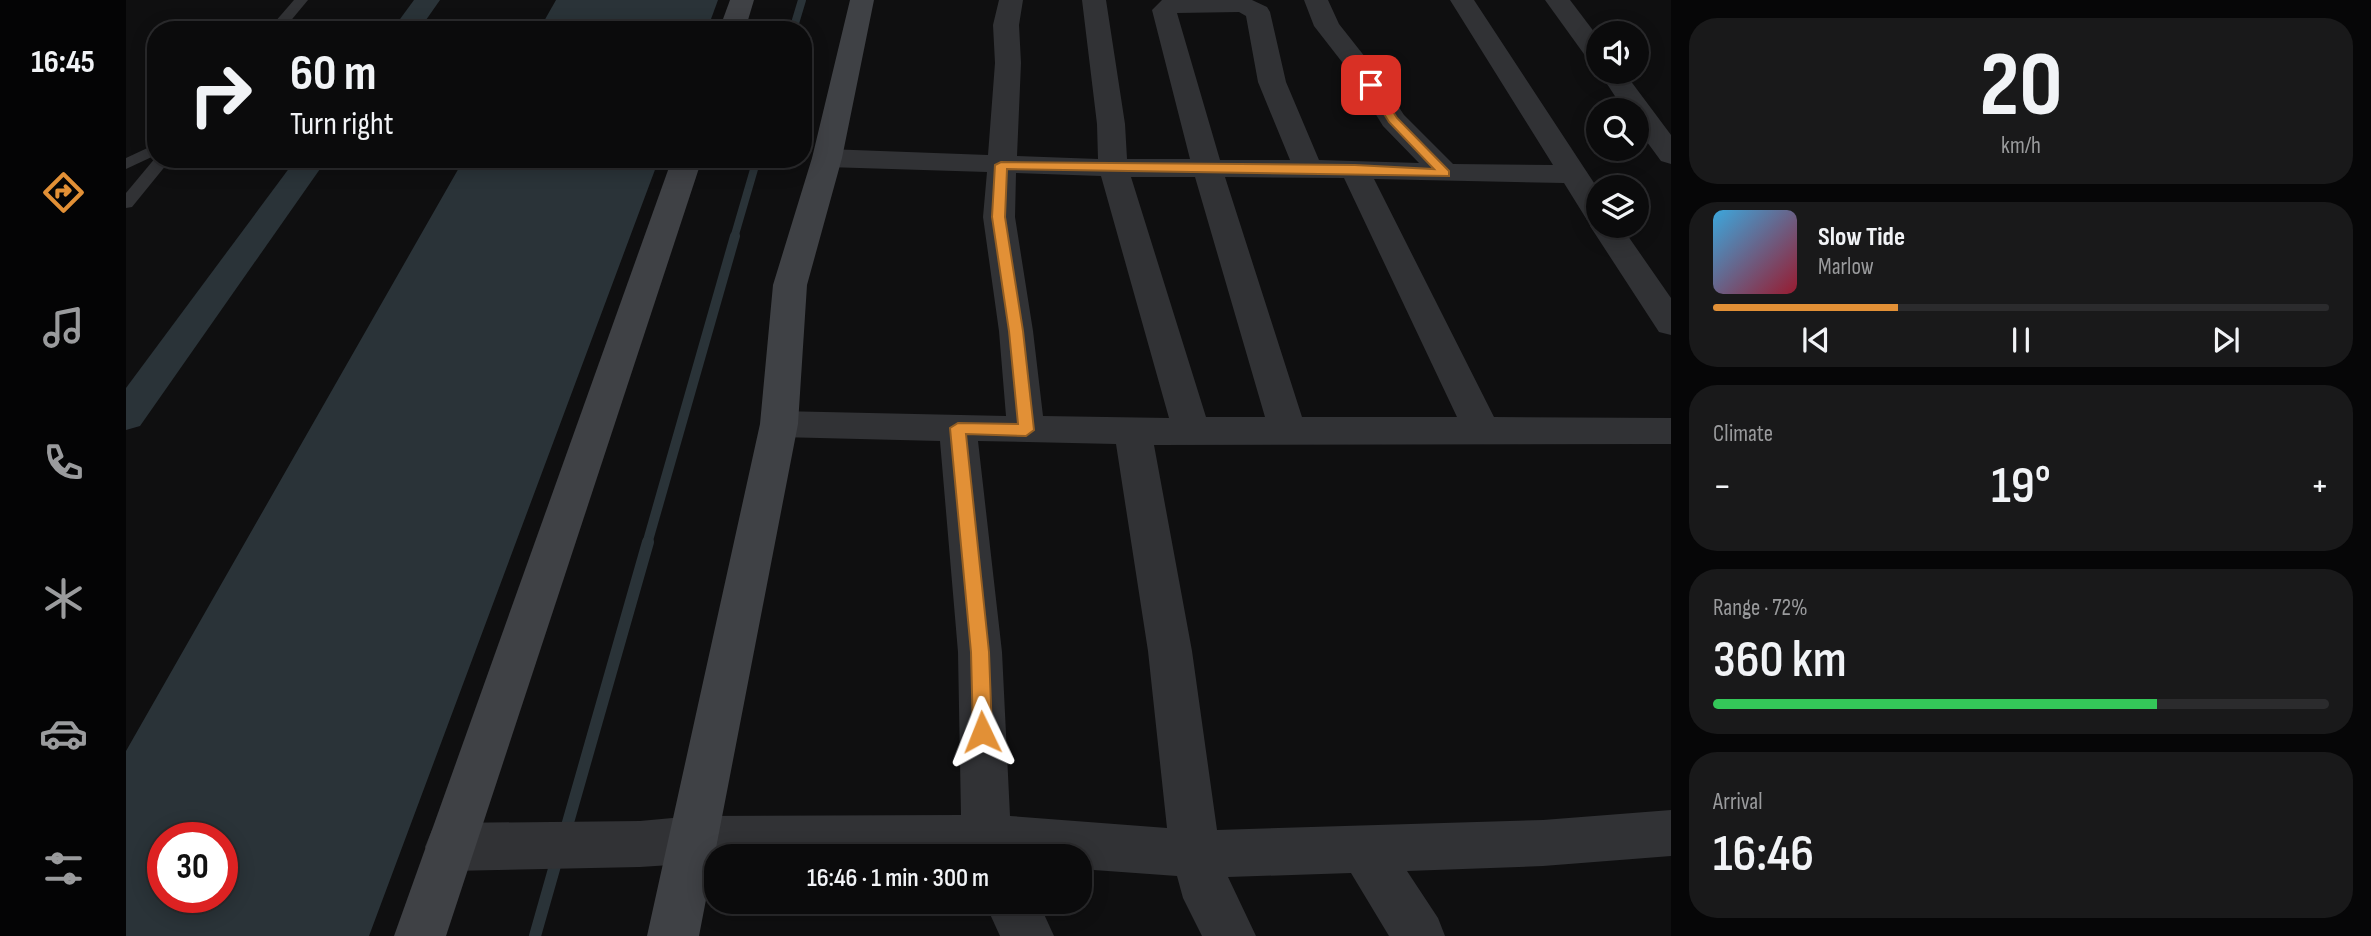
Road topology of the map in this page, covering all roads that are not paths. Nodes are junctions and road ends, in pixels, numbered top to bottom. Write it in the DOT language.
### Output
graph roads {
  1 [pos="301,0"];
  2 [pos="742,0"];
  3 [pos="862,0"];
  4 [pos="1011,0"];
  5 [pos="1094,0"];
  6 [pos="1316,0"];
  7 [pos="1462,0"];
  8 [pos="1557,0"];
  9 [pos="283,21"];
  10 [pos="735,21"];
  11 [pos="1586,39"];
  12 [pos="1619,84"];
  13 [pos="147,154"];
  14 [pos="1671,155"];
  15 [pos="827,158"];
  16 [pos="126,164"];
  17 [pos="1001,165"];
  18 [pos="155,168"];
  19 [pos="684,168"];
  20 [pos="1113,168"];
  21 [pos="1207,168"];
  22 [pos="1308,168"];
  23 [pos="1355,169"];
  24 [pos="1445,173"];
  25 [pos="1572,174"];
  26 [pos="1586,195"];
  27 [pos="126,203"];
  28 [pos="1614,238"];
  29 [pos="1671,324"];
  30 [pos="779,424"];
  31 [pos="958,428"];
  32 [pos="1026,430"];
  33 [pos="1191,430"];
  34 [pos="1288,431"];
  35 [pos="1482,431"];
  36 [pos="1133,432"];
  37 [pos="1671,432"];
  38 [pos="1671,833"];
  39 [pos="694,839"];
  40 [pos="878,844"];
  41 [pos="989,844"];
  42 [pos="472,847"];
  43 [pos="1364,849"];
  44 [pos="1092,850"];
  45 [pos="1195,854"];
  46 [pos="1017,914"];
  47 [pos="420,936"];
  48 [pos="673,936"];
  49 [pos="1028,936"];
  50 [pos="1230,936"];
  51 [pos="1419,936"];
  1 -- 9 [label="lane"];
  2 -- 10 [label="street"];
  3 -- 15 [label="street"];
  4 -- 17 [label="street"];
  5 -- 20 [label="street"];
  6 -- 24 [label="street"];
  7 -- 25 [label="street"];
  8 -- 11 [label="street"];
  12 -- 14 [label="street"];
  13 -- 16 [label="lane"];
  15 -- 17 [label="street"];
  15 -- 30 [label="street"];
  17 -- 20 [label="street"];
  17 -- 32 [label="street"];
  18 -- 27 [label="lane"];
  19 -- 42 [label="street"];
  20 -- 21 [label="street"];
  20 -- 33 [label="street"];
  21 -- 22 [label="street"];
  21 -- 22 [label="street"];
  21 -- 34 [label="street"];
  22 -- 23 [label="street"];
  23 -- 24 [label="street"];
  23 -- 35 [label="street"];
  24 -- 25 [label="street"];
  25 -- 26 [label="street"];
  28 -- 29 [label="street"];
  30 -- 31 [label="street"];
  30 -- 39 [label="street"];
  31 -- 32 [label="street"];
  31 -- 41 [label="street"];
  32 -- 36 [label="street"];
  33 -- 34 [label="street"];
  33 -- 36 [label="street"];
  34 -- 35 [label="street"];
  35 -- 37 [label="street"];
  36 -- 45 [label="street"];
  38 -- 43 [label="street"];
  39 -- 40 [label="street"];
  39 -- 42 [label="street"];
  39 -- 48 [label="street"];
  42 -- 47 [label="street"];
  43 -- 45 [label="street"];
  43 -- 51 [label="street"];
  44 -- 45 [label="street"];
  45 -- 50 [label="street"];
  46 -- 49 [label="street"];
}
